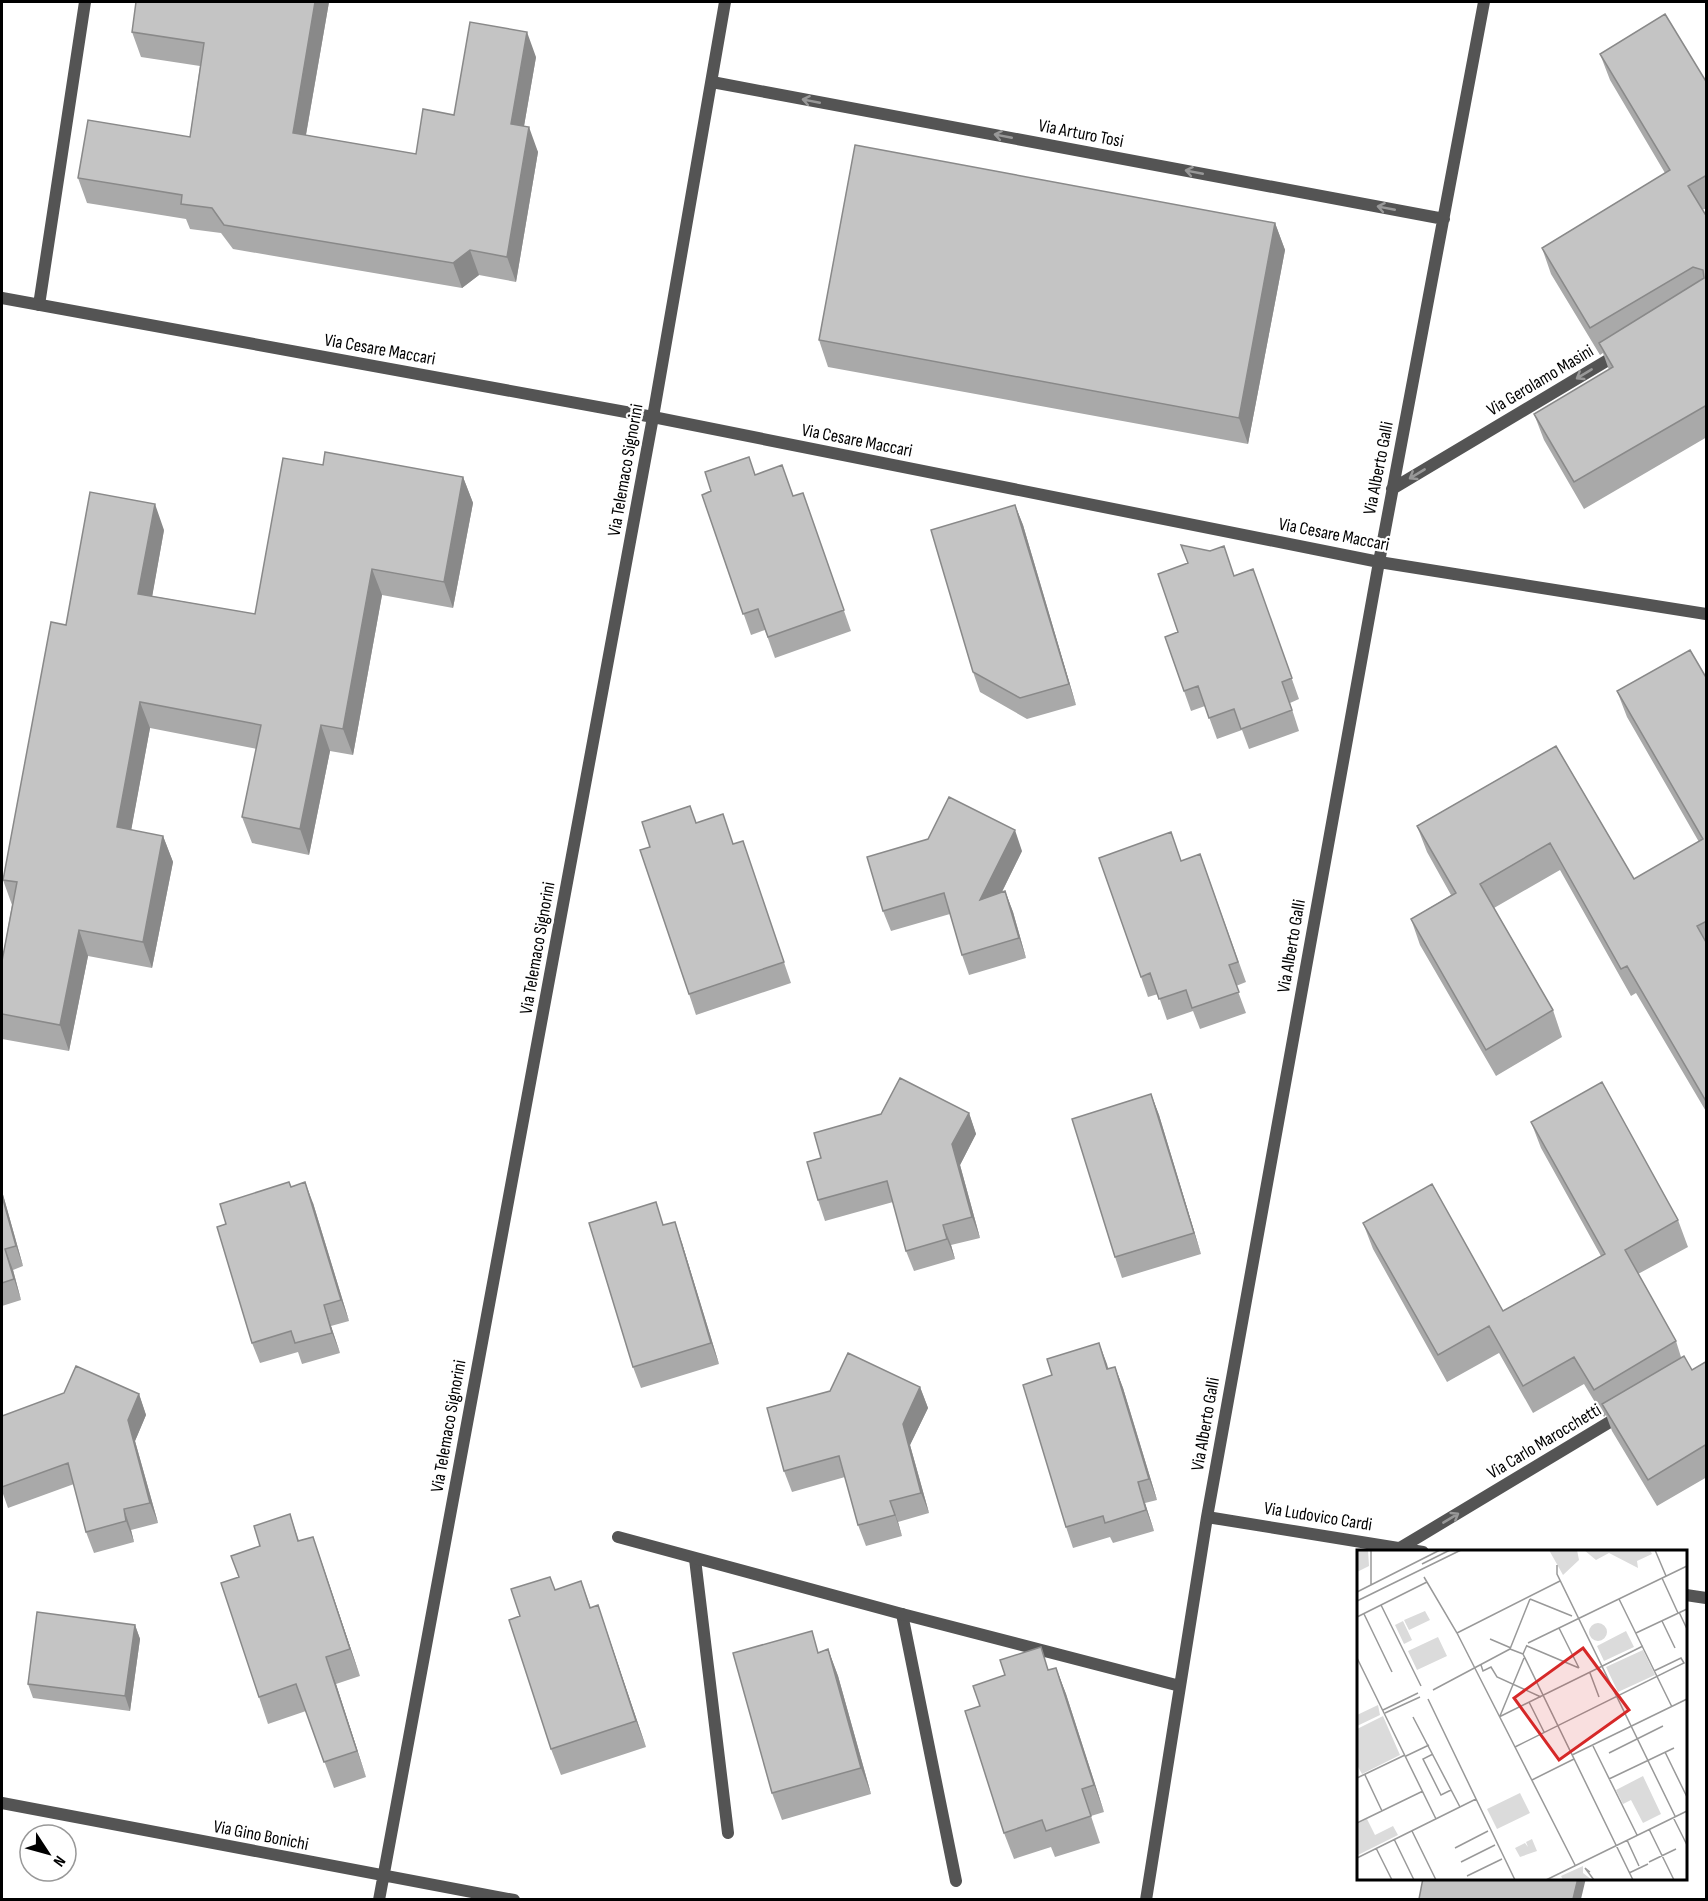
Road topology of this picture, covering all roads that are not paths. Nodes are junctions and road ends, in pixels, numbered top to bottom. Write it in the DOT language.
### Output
graph roads {
  1 [pos="85,2"];
  2 [pos="725,2"];
  3 [pos="1484,2"];
  4 [pos="712,82"];
  5 [pos="1444,219"];
  6 [pos="2,298"];
  7 [pos="39,305"];
  8 [pos="1625,350"];
  9 [pos="653,417"];
  10 [pos="1392,489"];
  11 [pos="1379,562"];
  12 [pos="1707,614"];
  13 [pos="1635,1407"];
  14 [pos="1206,1517"];
  15 [pos="618,1537"];
  16 [pos="1400,1548"];
  17 [pos="1415,1550"];
  18 [pos="694,1559"];
  19 [pos="1687,1595"];
  20 [pos="1707,1598"];
  21 [pos="902,1614"];
  22 [pos="1180,1686"];
  23 [pos="2,1803"];
  24 [pos="728,1833"];
  25 [pos="383,1877"];
  26 [pos="956,1881"];
  27 [pos="379,1899"];
  28 [pos="514,1899"];
  29 [pos="1146,1899"];
  1 -- 7 [label="street"];
  2 -- 4 [label="street, Via Telemaco Signorini"];
  3 -- 5 [label="street, Via Alberto Galli"];
  5 -- 4 [label="street, Via Arturo Tosi, one-way"];
  4 -- 9 [label="street, Via Telemaco Signorini"];
  5 -- 10 [label="street, Via Alberto Galli"];
  6 -- 7 [label="street, Via Cesare Maccari"];
  7 -- 9 [label="street, Via Cesare Maccari"];
  8 -- 10 [label="street, Via Gerolamo Masini, one-way"];
  9 -- 11 [label="street, Via Cesare Maccari"];
  9 -- 25 [label="street, Via Telemaco Signorini"];
  10 -- 11 [label="street, Via Alberto Galli"];
  11 -- 12 [label="street, Via Cesare Maccari"];
  11 -- 14 [label="street, Via Alberto Galli"];
  16 -- 13 [label="street, Via Carlo Marocchetti, one-way"];
  14 -- 16 [label="street, Via Ludovico Cardi"];
  14 -- 22 [label="street, Via Alberto Galli"];
  15 -- 18 [label="street"];
  16 -- 17 [label="street, Via Ludovico Cardi"];
  18 -- 21 [label="street"];
  18 -- 24 [label="street"];
  19 -- 20 [label="street"];
  21 -- 22 [label="street"];
  21 -- 26 [label="street"];
  22 -- 29 [label="street, Via Alberto Galli"];
  23 -- 25 [label="street, Via Gino Bonichi"];
  25 -- 27 [label="street, Via Telemaco Signorini"];
  25 -- 28 [label="street, Via Gino Bonichi"];
}
